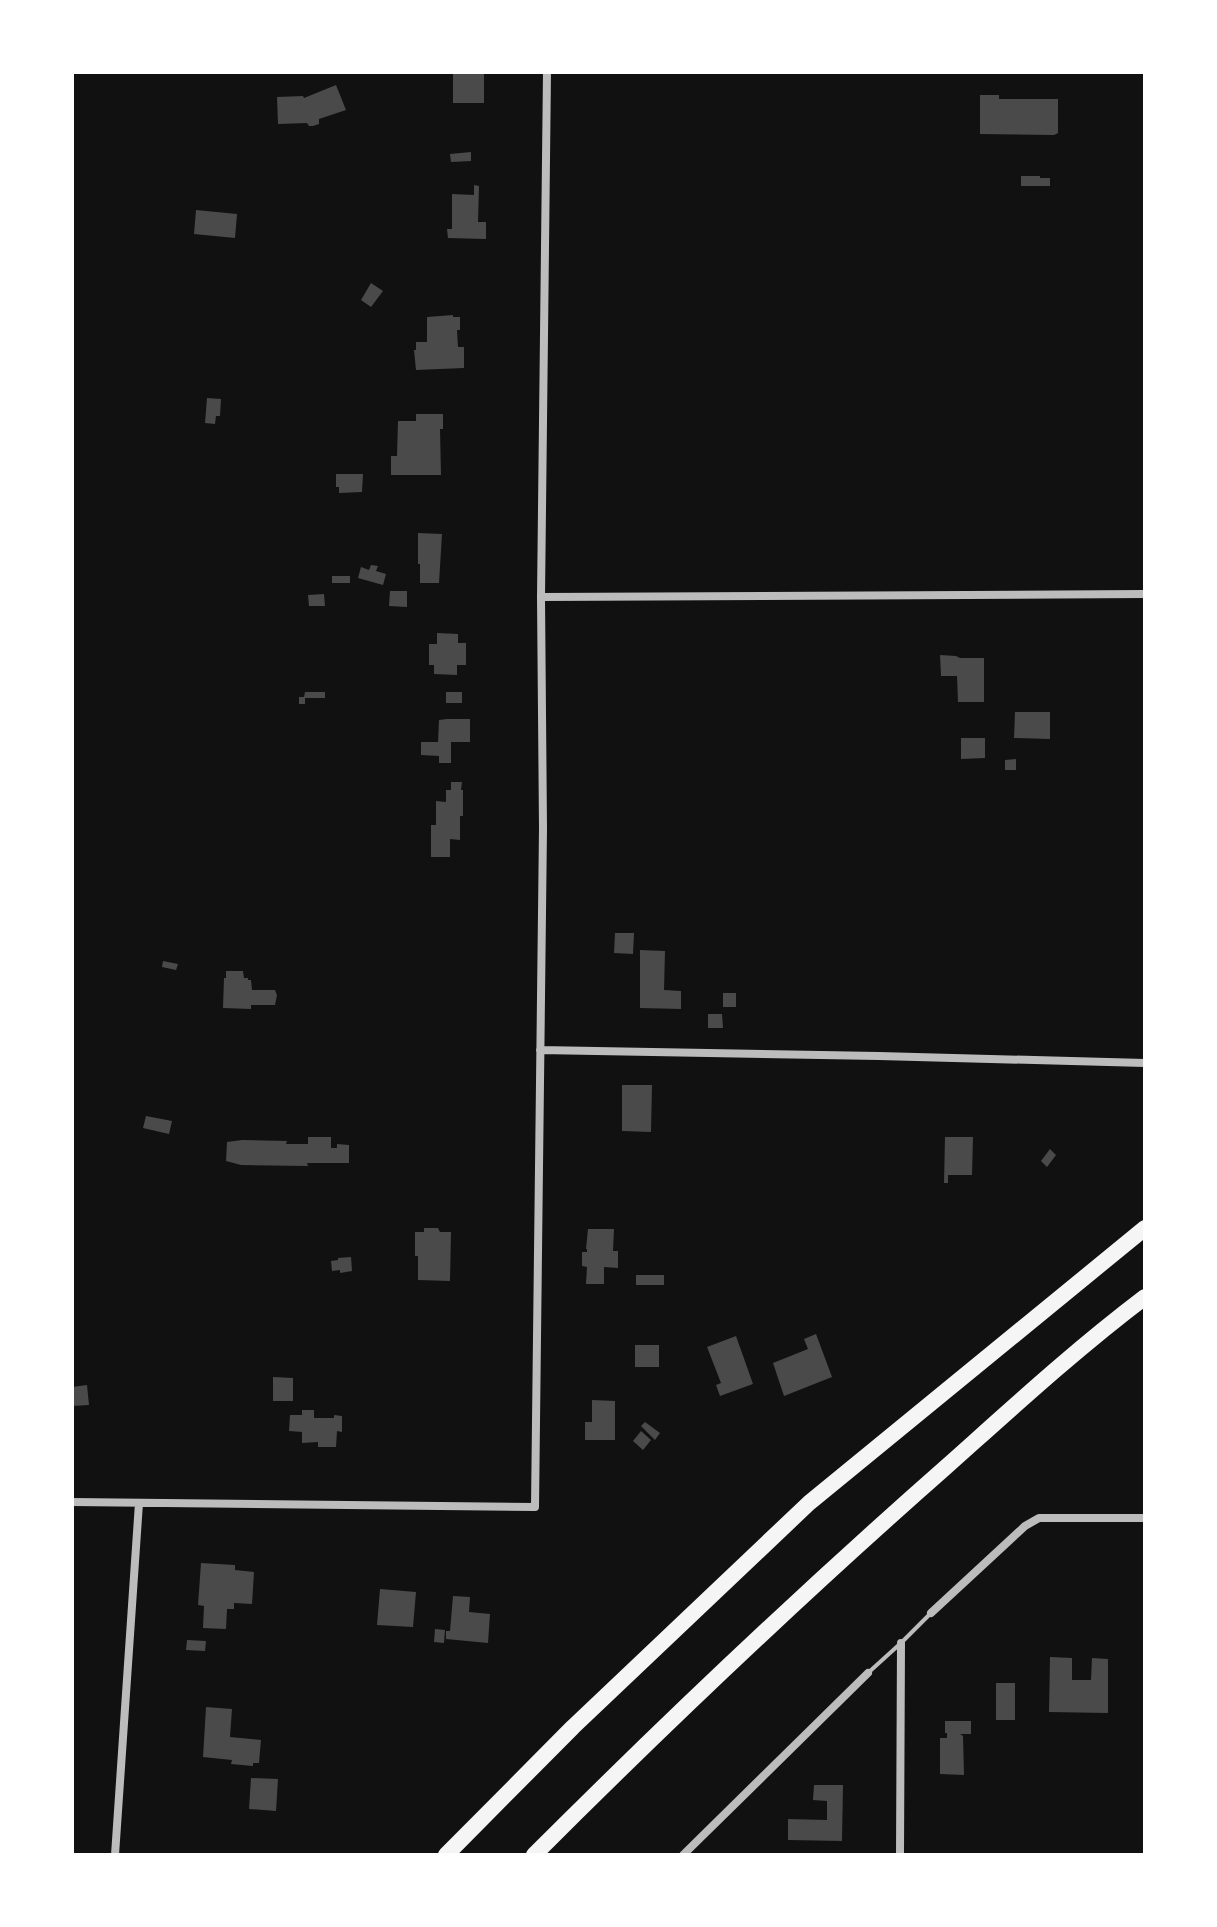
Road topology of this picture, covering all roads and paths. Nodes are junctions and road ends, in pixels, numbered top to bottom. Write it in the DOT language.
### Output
graph roads {
  1 [pos="547,72"];
  2 [pos="1145,594"];
  3 [pos="541,597"];
  4 [pos="540,1050"];
  5 [pos="1145,1063"];
  6 [pos="1145,1228"];
  7 [pos="1145,1297"];
  8 [pos="72,1502"];
  9 [pos="139,1503"];
  10 [pos="1145,1518"];
  11 [pos="931,1613"];
  12 [pos="901,1643"];
  13 [pos="868,1673"];
  14 [pos="115,1855"];
  15 [pos="446,1855"];
  16 [pos="534,1855"];
  17 [pos="683,1855"];
  18 [pos="900,1855"];
  1 -- 3 [label="street"];
  2 -- 3 [label="street"];
  3 -- 4 [label="street"];
  4 -- 5 [label="street"];
  4 -- 9 [label="street"];
  6 -- 15 [label="highway"];
  7 -- 16 [label="highway"];
  8 -- 9 [label="street"];
  9 -- 14 [label="street"];
  10 -- 11 [label="street"];
  11 -- 12 [label="lane"];
  12 -- 13 [label="lane"];
  12 -- 18 [label="street"];
  13 -- 17 [label="street"];
}
